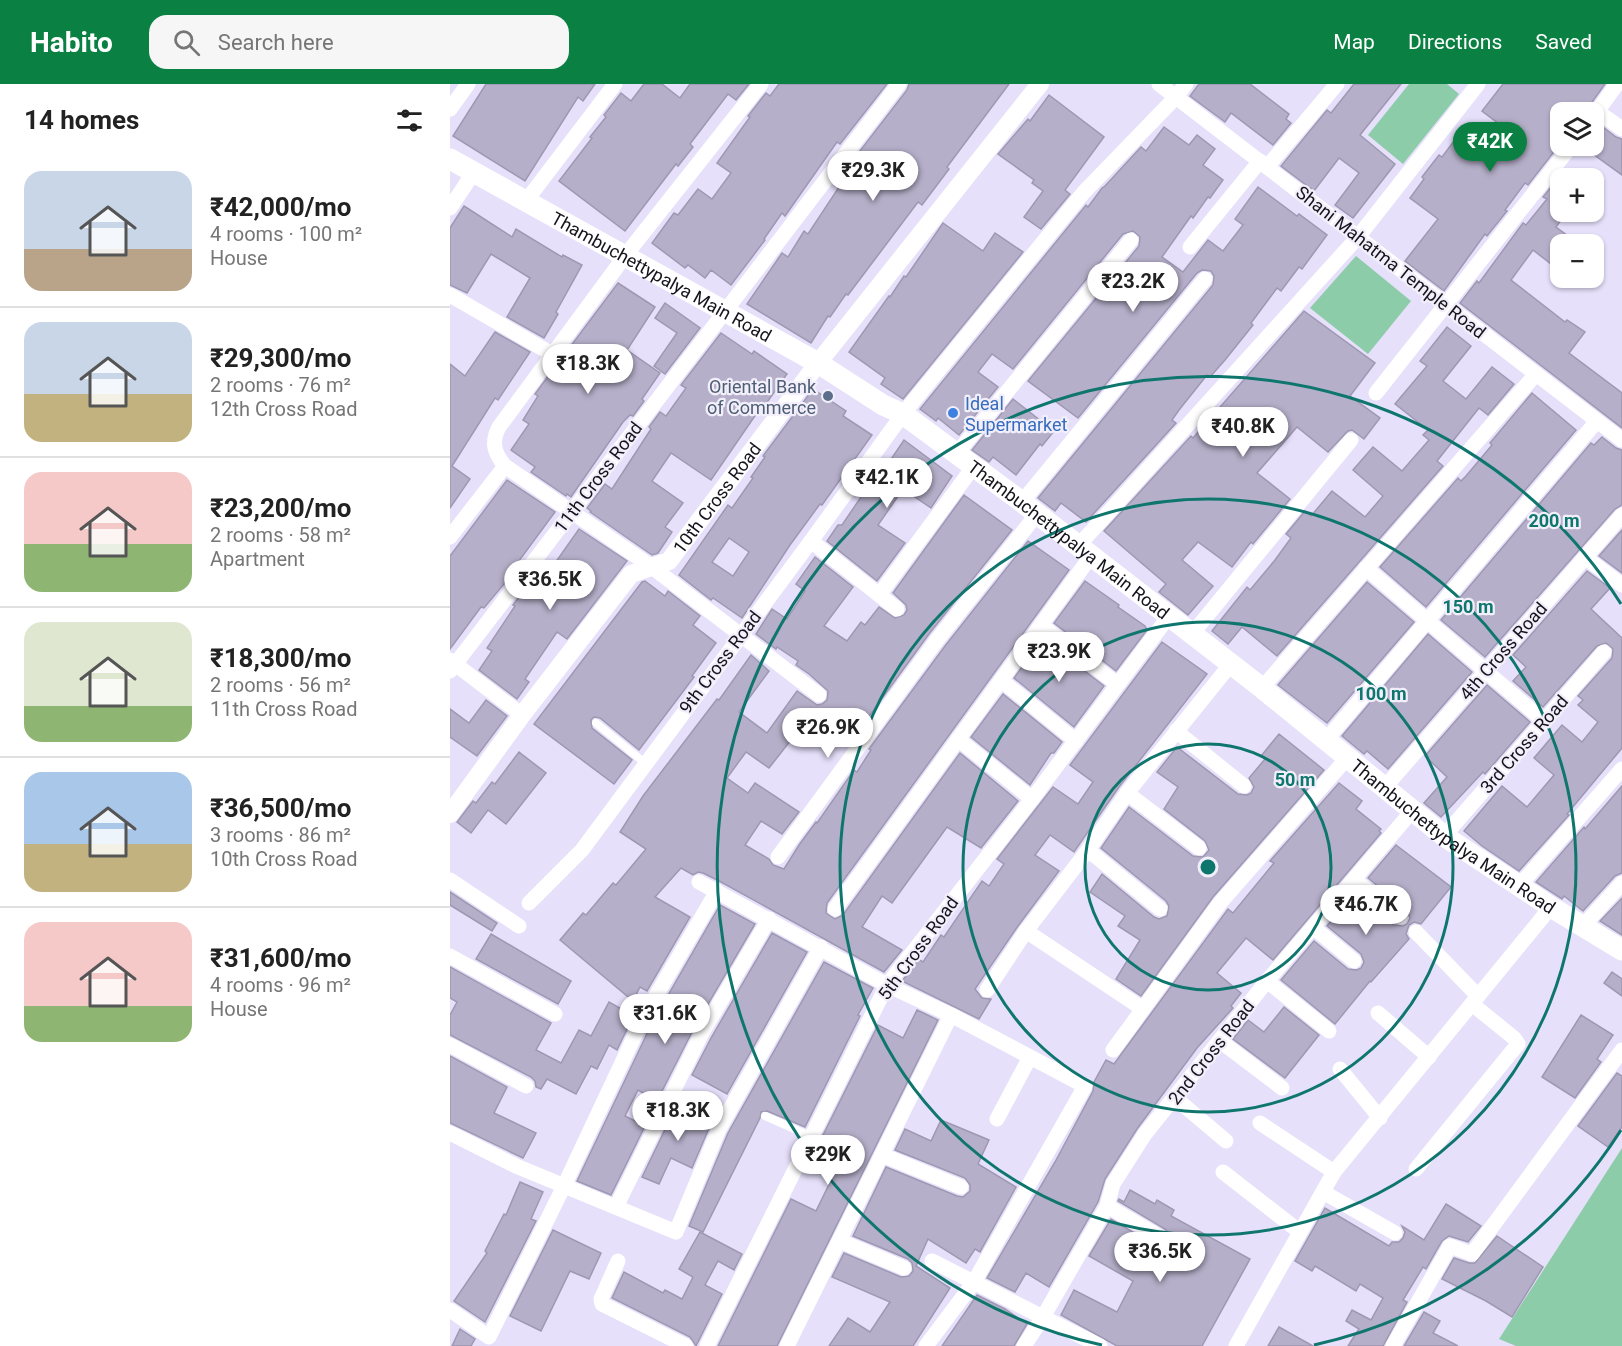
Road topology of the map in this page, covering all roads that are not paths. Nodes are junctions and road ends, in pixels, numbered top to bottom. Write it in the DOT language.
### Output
graph roads {
  1 [pos="468,84"];
  2 [pos="615,84"];
  3 [pos="761,84"];
  4 [pos="899,84"];
  5 [pos="1040,84"];
  6 [pos="1159,84"];
  7 [pos="1186,84"];
  8 [pos="1337,84"];
  9 [pos="1478,84"];
  10 [pos="1617,84"];
  11 [pos="1176,97"];
  12 [pos="1604,102"];
  13 [pos="450,109"];
  14 [pos="1604,119"];
  15 [pos="1622,129"];
  16 [pos="1562,156"];
  17 [pos="450,159"];
  18 [pos="1264,164"];
  19 [pos="474,172"];
  20 [pos="526,201"];
  21 [pos="450,208"];
  22 [pos="1358,237"];
  23 [pos="1131,240"];
  24 [pos="1190,247"];
  25 [pos="625,256"];
  26 [pos="1205,279"];
  27 [pos="450,295"];
  28 [pos="1446,305"];
  29 [pos="725,312"];
  30 [pos="552,354"];
  31 [pos="818,363"];
  32 [pos="1536,374"];
  33 [pos="1376,393"];
  34 [pos="903,414"];
  35 [pos="1597,421"];
  36 [pos="1351,440"];
  37 [pos="1622,440"];
  38 [pos="965,460"];
  39 [pos="505,466"];
  40 [pos="1030,508"];
  41 [pos="572,511"];
  42 [pos="1622,515"];
  43 [pos="450,537"];
  44 [pos="811,541"];
  45 [pos="1084,551"];
  46 [pos="1586,558"];
  47 [pos="652,567"];
  48 [pos="1366,568"];
  49 [pos="1622,585"];
  50 [pos="879,595"];
  51 [pos="897,609"];
  52 [pos="1169,616"];
  53 [pos="1427,620"];
  54 [pos="1041,625"];
  55 [pos="1192,634"];
  56 [pos="740,636"];
  57 [pos="1604,652"];
  58 [pos="452,665"];
  59 [pos="1230,665"];
  60 [pos="1486,670"];
  61 [pos="1001,680"];
  62 [pos="1118,684"];
  63 [pos="1262,688"];
  64 [pos="819,695"];
  65 [pos="522,715"];
  66 [pos="1544,721"];
  67 [pos="596,723"];
  68 [pos="1176,731"];
  69 [pos="958,739"];
  70 [pos="1326,740"];
  71 [pos="1076,741"];
  72 [pos="1348,757"];
  73 [pos="645,763"];
  74 [pos="1622,769"];
  75 [pos="1244,786"];
  76 [pos="1385,787"];
  77 [pos="1127,793"];
  78 [pos="1032,799"];
  79 [pos="1413,810"];
  80 [pos="450,814"];
  81 [pos="1444,836"];
  82 [pos="1199,848"];
  83 [pos="1088,850"];
  84 [pos="778,857"];
  85 [pos="450,880"];
  86 [pos="1355,880"];
  87 [pos="699,882"];
  88 [pos="1622,882"];
  89 [pos="1519,886"];
  90 [pos="717,891"];
  91 [pos="529,903"];
  92 [pos="1551,907"];
  93 [pos="835,909"];
  94 [pos="1160,909"];
  95 [pos="1400,917"];
  96 [pos="769,919"];
  97 [pos="519,926"];
  98 [pos="1583,926"];
  99 [pos="1313,927"];
  100 [pos="1026,931"];
  101 [pos="1416,932"];
  102 [pos="821,947"];
  103 [pos="1622,950"];
  104 [pos="450,956"];
  105 [pos="1354,961"];
  106 [pos="1267,981"];
  107 [pos="887,985"];
  108 [pos="987,990"];
  109 [pos="1475,1000"];
  110 [pos="1143,1009"];
  111 [pos="1378,1013"];
  112 [pos="555,1014"];
  113 [pos="951,1015"];
  114 [pos="1329,1031"];
  115 [pos="1220,1041"];
  116 [pos="450,1045"];
  117 [pos="1113,1050"];
  118 [pos="1622,1050"];
  119 [pos="1030,1057"];
  120 [pos="1429,1057"];
  121 [pos="1340,1069"];
  122 [pos="526,1086"];
  123 [pos="1282,1088"];
  124 [pos="1174,1097"];
  125 [pos="765,1116"];
  126 [pos="1380,1118"];
  127 [pos="997,1119"];
  128 [pos="1260,1123"];
  129 [pos="450,1133"];
  130 [pos="810,1136"];
  131 [pos="1226,1141"];
  132 [pos="882,1155"];
  133 [pos="1416,1169"];
  134 [pos="1334,1172"];
  135 [pos="1223,1173"];
  136 [pos="564,1186"];
  137 [pos="961,1186"];
  138 [pos="1323,1192"];
  139 [pos="1107,1206"];
  140 [pos="616,1208"];
  141 [pos="1300,1232"];
  142 [pos="1395,1233"];
  143 [pos="1160,1236"];
  144 [pos="840,1241"];
  145 [pos="618,1261"];
  146 [pos="932,1261"];
  147 [pos="904,1268"];
  148 [pos="974,1282"];
  149 [pos="450,1310"];
  150 [pos="1043,1317"];
  151 [pos="686,1346"];
  152 [pos="707,1346"];
  153 [pos="787,1346"];
  154 [pos="926,1346"];
  155 [pos="1024,1346"];
  156 [pos="1100,1346"];
  157 [pos="1236,1346"];
  158 [pos="1393,1346"];
  1 -- 13 [label="street"];
  2 -- 20 [label="street"];
  3 -- 25 [label="street"];
  4 -- 29 [label="street, 11th Cross Road"];
  5 -- 31 [label="street, 10th Cross Road"];
  6 -- 11 [label="street, Shani Mahatma Temple Road"];
  7 -- 11 [label="street, 9th Cross Road"];
  8 -- 18 [label="street"];
  9 -- 22 [label="street"];
  10 -- 12 [label="street"];
  11 -- 18 [label="street, Shani Mahatma Temple Road"];
  11 -- 34 [label="street, 9th Cross Road"];
  14 -- 15 [label="street"];
  16 -- 28 [label="street"];
  17 -- 19 [label="main road, Thambuchettypalya Main Road"];
  18 -- 22 [label="street, Shani Mahatma Temple Road"];
  18 -- 24 [label="street"];
  19 -- 20 [label="main road, Thambuchettypalya Main Road"];
  19 -- 21 [label="street"];
  20 -- 25 [label="main road, Thambuchettypalya Main Road"];
  22 -- 28 [label="street, Shani Mahatma Temple Road"];
  22 -- 45 [label="street"];
  23 -- 38 [label="street"];
  25 -- 29 [label="main road, Thambuchettypalya Main Road"];
  25 -- 30 [label="street"];
  26 -- 40 [label="street"];
  27 -- 30 [label="street"];
  28 -- 32 [label="street, Shani Mahatma Temple Road"];
  28 -- 33 [label="street"];
  29 -- 31 [label="main road, Thambuchettypalya Main Road"];
  29 -- 41 [label="street, 11th Cross Road"];
  30 -- 39 [label="street"];
  31 -- 34 [label="main road, Thambuchettypalya Main Road"];
  31 -- 47 [label="street, 10th Cross Road"];
  32 -- 35 [label="street, Shani Mahatma Temple Road"];
  32 -- 48 [label="street"];
  34 -- 38 [label="main road, Thambuchettypalya Main Road"];
  34 -- 44 [label="street, 9th Cross Road"];
  35 -- 37 [label="street, Shani Mahatma Temple Road"];
  35 -- 53 [label="street"];
  36 -- 55 [label="street"];
  38 -- 40 [label="main road, Thambuchettypalya Main Road"];
  38 -- 50 [label="street"];
  39 -- 41 [label="street"];
  39 -- 43 [label="street"];
  40 -- 45 [label="main road, Thambuchettypalya Main Road"];
  40 -- 84 [label="street"];
  41 -- 47 [label="street"];
  41 -- 58 [label="street, 11th Cross Road"];
  42 -- 46 [label="street, 4th Cross Road"];
  44 -- 50 [label="street"];
  44 -- 56 [label="street, 9th Cross Road"];
  45 -- 52 [label="main road, Thambuchettypalya Main Road"];
  45 -- 54 [label="street"];
  46 -- 49 [label="street"];
  46 -- 60 [label="street, 4th Cross Road"];
  47 -- 56 [label="street"];
  47 -- 65 [label="street, 10th Cross Road"];
  48 -- 53 [label="street"];
  48 -- 63 [label="street"];
  50 -- 51 [label="street"];
  52 -- 55 [label="main road, Thambuchettypalya Main Road"];
  52 -- 62 [label="street, 5th Cross Road"];
  53 -- 60 [label="street"];
  53 -- 70 [label="street"];
  54 -- 61 [label="street"];
  54 -- 62 [label="street"];
  55 -- 59 [label="main road, Thambuchettypalya Main Road"];
  56 -- 64 [label="street"];
  56 -- 73 [label="street, 9th Cross Road"];
  57 -- 66 [label="street, 3rd Cross Road"];
  58 -- 65 [label="street"];
  59 -- 63 [label="main road, Thambuchettypalya Main Road"];
  59 -- 68 [label="street"];
  60 -- 66 [label="street"];
  60 -- 76 [label="street, 4th Cross Road"];
  61 -- 69 [label="street"];
  61 -- 71 [label="street"];
  62 -- 71 [label="street, 5th Cross Road"];
  63 -- 70 [label="main road, Thambuchettypalya Main Road"];
  65 -- 80 [label="street, 10th Cross Road"];
  66 -- 81 [label="street, 3rd Cross Road"];
  67 -- 73 [label="lane"];
  68 -- 75 [label="street"];
  68 -- 77 [label="street"];
  69 -- 78 [label="street"];
  69 -- 93 [label="street"];
  70 -- 72 [label="main road, Thambuchettypalya Main Road"];
  71 -- 78 [label="street, 5th Cross Road"];
  72 -- 76 [label="main road, Thambuchettypalya Main Road"];
  72 -- 110 [label="street"];
  73 -- 91 [label="street, 9th Cross Road"];
  74 -- 89 [label="street"];
  76 -- 79 [label="main road, Thambuchettypalya Main Road"];
  77 -- 82 [label="street"];
  77 -- 83 [label="street"];
  78 -- 107 [label="street, 5th Cross Road"];
  79 -- 81 [label="main road, Thambuchettypalya Main Road"];
  79 -- 86 [label="street, 2nd Cross Road"];
  81 -- 89 [label="main road, Thambuchettypalya Main Road"];
  83 -- 94 [label="street"];
  83 -- 100 [label="street"];
  85 -- 97 [label="street"];
  86 -- 95 [label="street"];
  86 -- 99 [label="street, 2nd Cross Road"];
  87 -- 90 [label="street"];
  88 -- 98 [label="street"];
  89 -- 92 [label="main road, Thambuchettypalya Main Road"];
  90 -- 96 [label="street"];
  90 -- 136 [label="street"];
  92 -- 98 [label="main road, Thambuchettypalya Main Road"];
  92 -- 109 [label="street"];
  96 -- 102 [label="street"];
  96 -- 140 [label="street"];
  98 -- 103 [label="main road, Thambuchettypalya Main Road"];
  99 -- 105 [label="street"];
  99 -- 106 [label="street, 2nd Cross Road"];
  100 -- 108 [label="street"];
  100 -- 110 [label="street"];
  101 -- 109 [label="street"];
  102 -- 107 [label="street"];
  102 -- 140 [label="street"];
  104 -- 112 [label="street"];
  106 -- 114 [label="street"];
  106 -- 115 [label="street, 2nd Cross Road"];
  107 -- 113 [label="street"];
  107 -- 130 [label="street, 5th Cross Road"];
  109 -- 120 [label="street"];
  109 -- 133 [label="street"];
  110 -- 117 [label="street"];
  111 -- 120 [label="street"];
  113 -- 119 [label="street"];
  113 -- 132 [label="street"];
  115 -- 123 [label="street"];
  115 -- 124 [label="street, 2nd Cross Road"];
  116 -- 122 [label="street"];
  118 -- 158 [label="street"];
  119 -- 127 [label="street"];
  119 -- 148 [label="street"];
  120 -- 126 [label="street"];
  121 -- 126 [label="street"];
  124 -- 131 [label="street"];
  124 -- 139 [label="street, 2nd Cross Road"];
  125 -- 130 [label="lane"];
  126 -- 134 [label="street"];
  128 -- 134 [label="street"];
  129 -- 136 [label="street"];
  130 -- 152 [label="street, 5th Cross Road"];
  132 -- 137 [label="street"];
  132 -- 144 [label="street"];
  134 -- 138 [label="street"];
  135 -- 141 [label="street"];
  136 -- 140 [label="street"];
  136 -- 149 [label="street"];
  138 -- 141 [label="street"];
  138 -- 142 [label="street"];
  139 -- 143 [label="street"];
  139 -- 150 [label="street, 2nd Cross Road"];
  141 -- 157 [label="street"];
  144 -- 147 [label="street"];
  144 -- 153 [label="street"];
  145 -- 151 [label="street"];
  146 -- 148 [label="street"];
  148 -- 150 [label="street"];
  148 -- 154 [label="street"];
  150 -- 155 [label="street, 2nd Cross Road"];
  150 -- 156 [label="street"];
}
